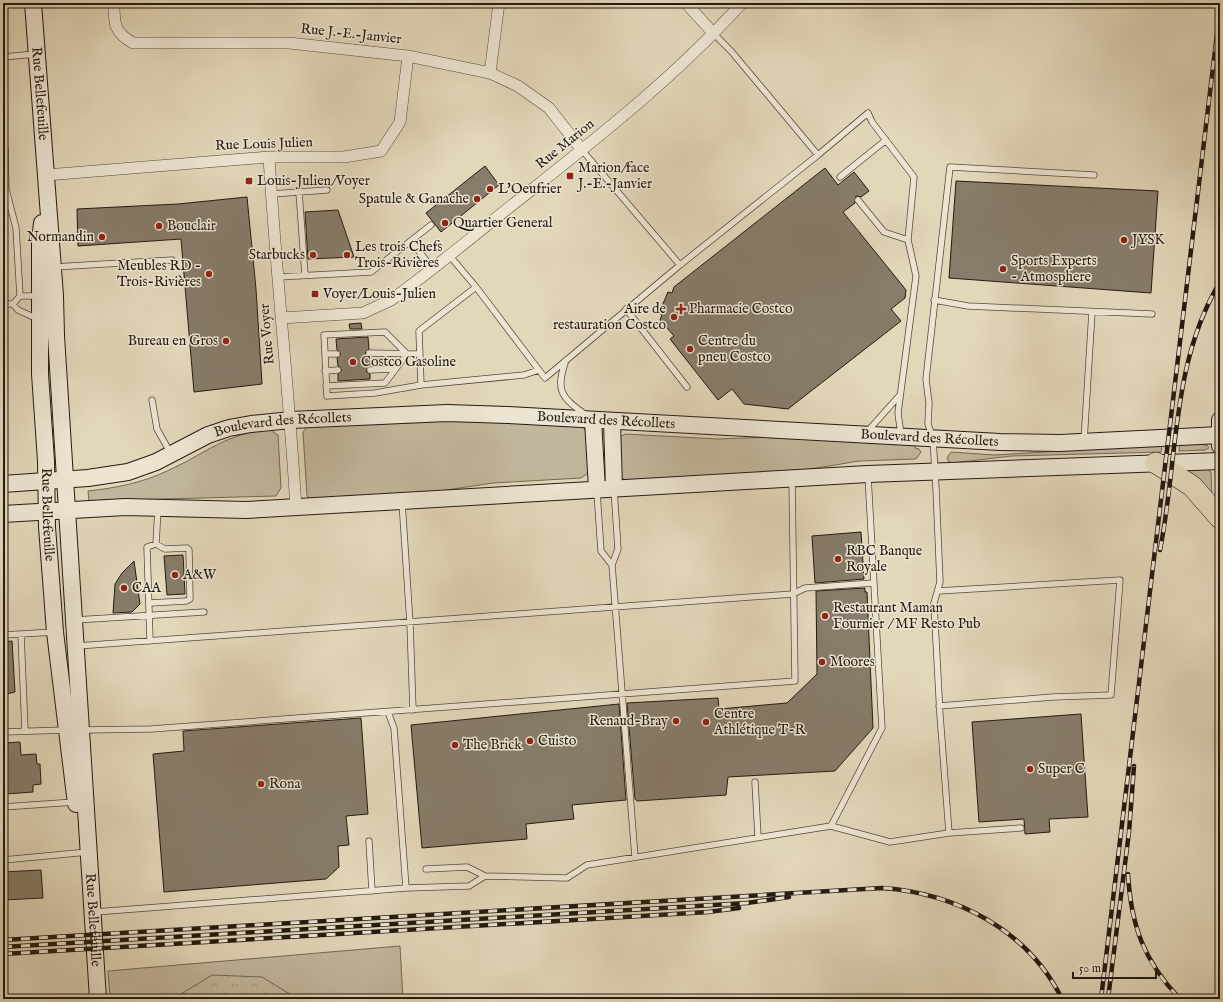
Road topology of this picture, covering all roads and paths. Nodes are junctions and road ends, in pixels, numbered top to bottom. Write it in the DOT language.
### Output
graph roads {
  1 [pos="33,3"];
  2 [pos="114,3"];
  3 [pos="499,3"];
  4 [pos="686,3"];
  5 [pos="742,3"];
  6 [pos="714,34"];
  7 [pos="37,54"];
  8 [pos="408,56"];
  9 [pos="3,57"];
  10 [pos="490,73"];
  11 [pos="886,140"];
  12 [pos="3,148"];
  13 [pos="582,150"];
  14 [pos="818,155"];
  15 [pos="269,157"];
  16 [pos="1094,175"];
  17 [pos="840,177"];
  18 [pos="46,181"];
  19 [pos="328,190"];
  20 [pos="299,192"];
  21 [pos="272,194"];
  22 [pos="858,200"];
  23 [pos="431,225"];
  24 [pos="908,240"];
  25 [pos="411,241"];
  26 [pos="449,255"];
  27 [pos="172,260"];
  28 [pos="680,265"];
  29 [pos="46,267"];
  30 [pos="432,268"];
  31 [pos="305,275"];
  32 [pos="278,277"];
  33 [pos="476,287"];
  34 [pos="20,296"];
  35 [pos="48,296"];
  36 [pos="934,300"];
  37 [pos="3,304"];
  38 [pos="13,304"];
  39 [pos="626,309"];
  40 [pos="1092,312"];
  41 [pos="1152,314"];
  42 [pos="281,318"];
  43 [pos="39,319"];
  44 [pos="369,353"];
  45 [pos="325,354"];
  46 [pos="337,354"];
  47 [pos="406,354"];
  48 [pos="420,354"];
  49 [pos="566,360"];
  50 [pos="338,370"];
  51 [pos="370,370"];
  52 [pos="539,370"];
  53 [pos="325,371"];
  54 [pos="421,385"];
  55 [pos="326,386"];
  56 [pos="687,388"];
  57 [pos="900,394"];
  58 [pos="152,400"];
  59 [pos="291,420"];
  60 [pos="593,420"];
  61 [pos="1220,420"];
  62 [pos="612,421"];
  63 [pos="864,434"];
  64 [pos="1220,435"];
  65 [pos="901,437"];
  66 [pos="933,439"];
  67 [pos="1084,442"];
  68 [pos="1220,446"];
  69 [pos="171,454"];
  70 [pos="1220,461"];
  71 [pos="1156,463"];
  72 [pos="935,471"];
  73 [pos="868,474"];
  74 [pos="792,478"];
  75 [pos="65,480"];
  76 [pos="47,482"];
  77 [pos="3,484"];
  78 [pos="614,488"];
  79 [pos="597,489"];
  80 [pos="402,502"];
  81 [pos="158,507"];
  82 [pos="296,508"];
  83 [pos="68,510"];
  84 [pos="47,511"];
  85 [pos="3,514"];
  86 [pos="1220,518"];
  87 [pos="156,544"];
  88 [pos="612,565"];
  89 [pos="873,583"];
  90 [pos="938,591"];
  91 [pos="794,594"];
  92 [pos="150,603"];
  93 [pos="615,607"];
  94 [pos="204,612"];
  95 [pos="148,616"];
  96 [pos="75,620"];
  97 [pos="410,623"];
  98 [pos="55,632"];
  99 [pos="21,634"];
  100 [pos="3,635"];
  101 [pos="150,641"];
  102 [pos="75,646"];
  103 [pos="622,694"];
  104 [pos="940,706"];
  105 [pos="413,710"];
  106 [pos="388,712"];
  107 [pos="25,730"];
  108 [pos="74,730"];
  109 [pos="3,732"];
  110 [pos="755,782"];
  111 [pos="81,802"];
  112 [pos="3,807"];
  113 [pos="831,826"];
  114 [pos="1021,828"];
  115 [pos="949,833"];
  116 [pos="758,837"];
  117 [pos="369,841"];
  118 [pos="88,847"];
  119 [pos="635,857"];
  120 [pos="3,860"];
  121 [pos="426,869"];
  122 [pos="485,876"];
  123 [pos="406,888"];
  124 [pos="372,891"];
  125 [pos="92,912"];
  126 [pos="98,999"];
  1 -- 7 [label="main road, Rue Bellefeuille"];
  2 -- 8 [label="street, Rue J.-E.-Janvier"];
  3 -- 10 [label="street"];
  4 -- 6 [label="street"];
  5 -- 6 [label="street, Rue Marion"];
  6 -- 13 [label="street, Rue Marion"];
  6 -- 14 [label="lane"];
  7 -- 9 [label="lane"];
  7 -- 18 [label="main road, Rue Bellefeuille"];
  8 -- 10 [label="street, Rue J.-E.-Janvier"];
  8 -- 15 [label="street, Rue Louis Julien"];
  10 -- 13 [label="street, Rue J.-E.-Janvier"];
  11 -- 14 [label="lane"];
  11 -- 17 [label="lane"];
  11 -- 24 [label="lane"];
  12 -- 34 [label="lane"];
  13 -- 26 [label="street, Rue Marion"];
  13 -- 28 [label="lane"];
  14 -- 28 [label="lane"];
  15 -- 18 [label="street, Rue Louis Julien"];
  15 -- 21 [label="street, Rue Voyer"];
  16 -- 36 [label="lane"];
  18 -- 29 [label="main road, Rue Bellefeuille"];
  19 -- 20 [label="lane"];
  20 -- 21 [label="lane"];
  20 -- 31 [label="lane"];
  21 -- 32 [label="street, Rue Voyer"];
  22 -- 24 [label="lane"];
  23 -- 25 [label="lane"];
  24 -- 57 [label="lane"];
  25 -- 30 [label="lane"];
  25 -- 31 [label="lane"];
  26 -- 30 [label="street, Rue Marion"];
  26 -- 33 [label="lane"];
  27 -- 29 [label="lane"];
  28 -- 39 [label="lane"];
  29 -- 35 [label="main road, Rue Bellefeuille"];
  30 -- 42 [label="street, Rue Marion"];
  31 -- 32 [label="lane"];
  32 -- 42 [label="street, Rue Voyer"];
  33 -- 48 [label="lane"];
  33 -- 52 [label="lane"];
  34 -- 35 [label="lane"];
  34 -- 38 [label="lane"];
  35 -- 43 [label="main road, Rue Bellefeuille"];
  35 -- 75 [label="main road, Rue Bellefeuille"];
  36 -- 40 [label="lane"];
  36 -- 66 [label="lane"];
  37 -- 38 [label="lane"];
  38 -- 43 [label="lane"];
  39 -- 49 [label="lane"];
  39 -- 56 [label="lane"];
  40 -- 41 [label="lane"];
  40 -- 67 [label="lane"];
  42 -- 59 [label="street, Rue Voyer"];
  43 -- 76 [label="main road, Rue Bellefeuille"];
  44 -- 47 [label="lane"];
  45 -- 46 [label="lane"];
  45 -- 47 [label="lane"];
  45 -- 53 [label="lane"];
  47 -- 48 [label="lane"];
  47 -- 51 [label="lane"];
  47 -- 55 [label="lane"];
  48 -- 54 [label="lane"];
  49 -- 52 [label="lane"];
  49 -- 60 [label="lane"];
  50 -- 53 [label="lane"];
  52 -- 54 [label="lane"];
  53 -- 55 [label="lane"];
  54 -- 55 [label="lane"];
  57 -- 63 [label="lane"];
  57 -- 65 [label="lane"];
  58 -- 69 [label="lane"];
  59 -- 60 [label="main road, Boulevard des Récollets"];
  59 -- 69 [label="main road, Boulevard des Récollets"];
  59 -- 82 [label="street, Rue Voyer"];
  60 -- 62 [label="main road, Boulevard des Récollets"];
  60 -- 79 [label="main road"];
  61 -- 64 [label="main road"];
  62 -- 63 [label="main road, Boulevard des Récollets"];
  62 -- 78 [label="main road"];
  63 -- 65 [label="main road, Boulevard des Récollets"];
  64 -- 67 [label="main road, Boulevard des Récollets"];
  64 -- 68 [label="main road"];
  65 -- 66 [label="main road, Boulevard des Récollets"];
  66 -- 67 [label="main road, Boulevard des Récollets"];
  66 -- 72 [label="lane"];
  69 -- 75 [label="main road, Boulevard des Récollets"];
  70 -- 71 [label="main road, Boulevard des Récollets"];
  71 -- 72 [label="main road, Boulevard des Récollets"];
  71 -- 86 [label="highway"];
  72 -- 73 [label="main road, Boulevard des Récollets"];
  72 -- 90 [label="lane"];
  73 -- 74 [label="main road, Boulevard des Récollets"];
  73 -- 89 [label="lane"];
  74 -- 78 [label="main road, Boulevard des Récollets"];
  74 -- 91 [label="lane"];
  75 -- 76 [label="main road, Boulevard des Récollets"];
  75 -- 83 [label="main road, Rue Bellefeuille"];
  76 -- 77 [label="main road, Boulevard des Récollets"];
  76 -- 84 [label="main road, Rue Bellefeuille"];
  78 -- 79 [label="main road, Boulevard des Récollets"];
  78 -- 88 [label="lane"];
  79 -- 80 [label="main road, Boulevard des Récollets"];
  79 -- 88 [label="lane"];
  80 -- 82 [label="main road, Boulevard des Récollets"];
  80 -- 97 [label="lane"];
  81 -- 82 [label="main road, Boulevard des Récollets"];
  81 -- 83 [label="main road, Boulevard des Récollets"];
  81 -- 87 [label="lane"];
  83 -- 84 [label="main road, Boulevard des Récollets"];
  83 -- 96 [label="main road, Rue Bellefeuille"];
  84 -- 85 [label="main road, Boulevard des Récollets"];
  84 -- 98 [label="main road, Rue Bellefeuille"];
  87 -- 92 [label="lane"];
  87 -- 92 [label="lane"];
  88 -- 93 [label="lane"];
  89 -- 91 [label="lane"];
  89 -- 113 [label="lane"];
  90 -- 104 [label="lane"];
  90 -- 104 [label="lane"];
  91 -- 93 [label="lane"];
  91 -- 103 [label="lane"];
  92 -- 95 [label="lane"];
  93 -- 97 [label="lane"];
  93 -- 103 [label="lane"];
  94 -- 95 [label="lane"];
  95 -- 96 [label="lane"];
  95 -- 101 [label="lane"];
  96 -- 102 [label="main road, Rue Bellefeuille"];
  97 -- 101 [label="lane"];
  97 -- 105 [label="lane"];
  98 -- 99 [label="lane"];
  98 -- 108 [label="main road, Rue Bellefeuille"];
  99 -- 100 [label="lane"];
  99 -- 107 [label="lane"];
  101 -- 102 [label="lane"];
  102 -- 108 [label="main road, Rue Bellefeuille"];
  103 -- 105 [label="lane"];
  103 -- 119 [label="lane"];
  104 -- 115 [label="lane"];
  105 -- 106 [label="lane"];
  106 -- 108 [label="lane"];
  106 -- 123 [label="lane"];
  107 -- 108 [label="lane"];
  107 -- 109 [label="lane"];
  108 -- 111 [label="main road, Rue Bellefeuille"];
  110 -- 116 [label="lane"];
  111 -- 112 [label="lane"];
  111 -- 118 [label="main road, Rue Bellefeuille"];
  113 -- 115 [label="lane"];
  113 -- 116 [label="lane"];
  114 -- 115 [label="lane"];
  116 -- 119 [label="lane"];
  117 -- 124 [label="lane"];
  118 -- 120 [label="lane"];
  118 -- 125 [label="main road, Rue Bellefeuille"];
  119 -- 122 [label="lane"];
  121 -- 122 [label="lane"];
  122 -- 123 [label="lane"];
  123 -- 124 [label="lane"];
  124 -- 125 [label="lane"];
  125 -- 126 [label="main road, Rue Bellefeuille"];
}
